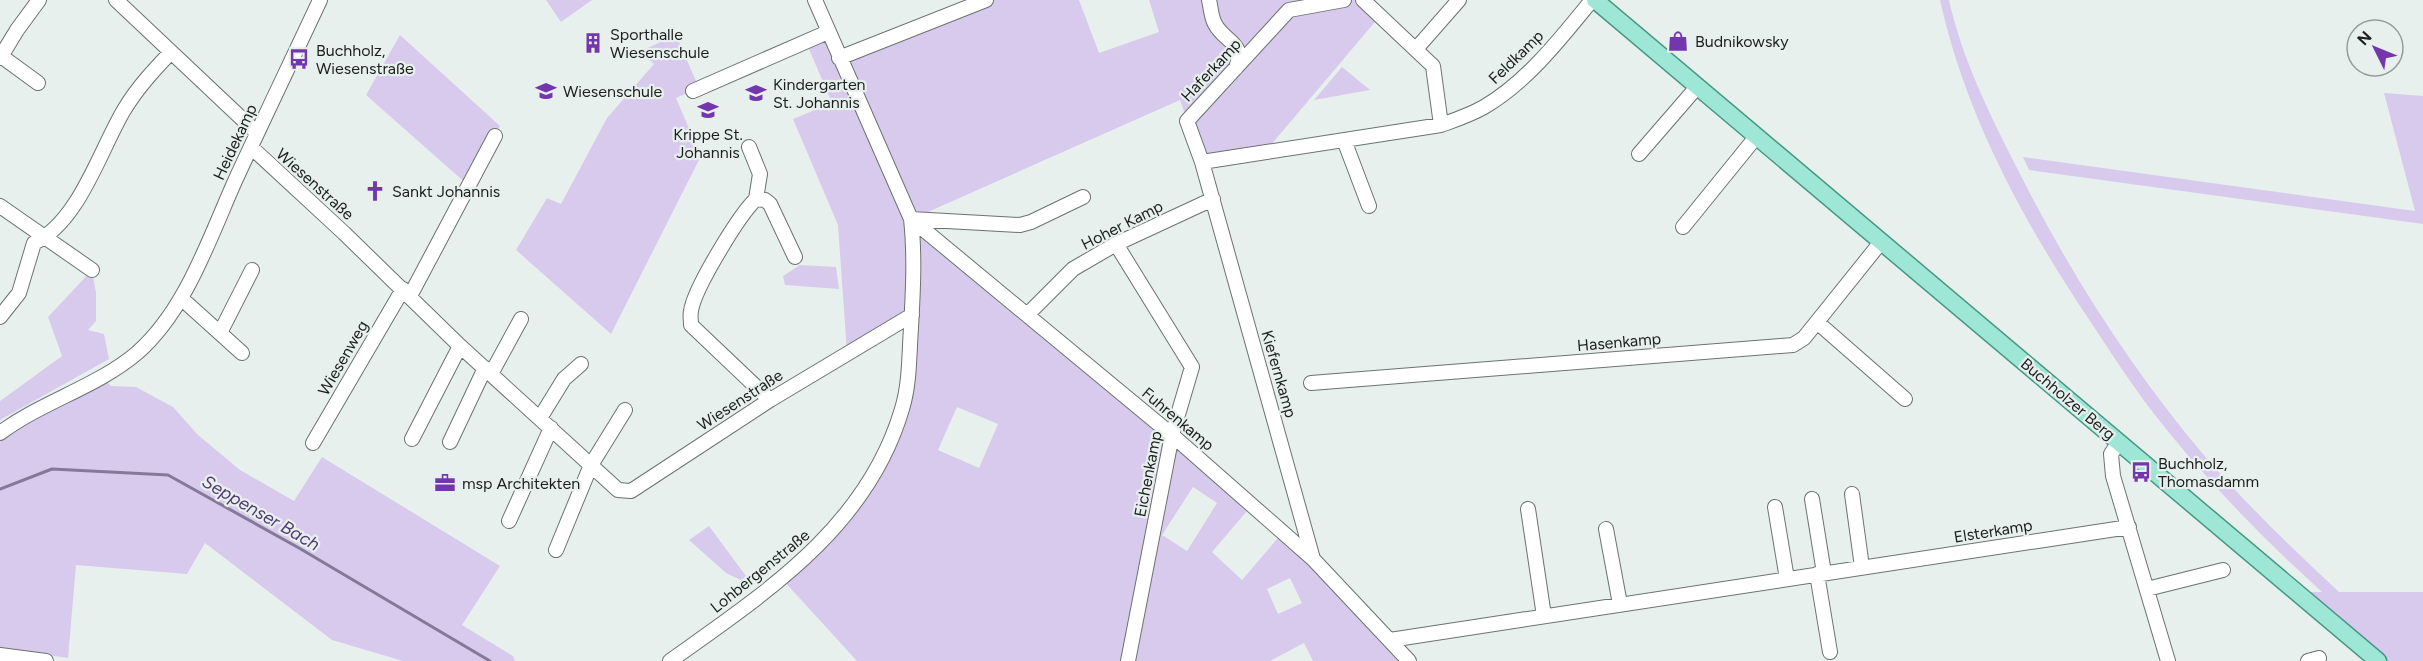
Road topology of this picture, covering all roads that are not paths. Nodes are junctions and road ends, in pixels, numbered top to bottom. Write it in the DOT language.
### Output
graph roads {
  1 [pos="39,0"];
  2 [pos="116,0"];
  3 [pos="320,0"];
  4 [pos="815,0"];
  5 [pos="986,0"];
  6 [pos="1209,0"];
  7 [pos="1344,0"];
  8 [pos="1363,0"];
  9 [pos="1459,0"];
  10 [pos="1593,0"];
  11 [pos="1284,5"];
  12 [pos="828,32"];
  13 [pos="1416,49"];
  14 [pos="171,52"];
  15 [pos="1,57"];
  16 [pos="839,58"];
  17 [pos="1236,68"];
  18 [pos="1691,82"];
  19 [pos="38,83"];
  20 [pos="693,91"];
  21 [pos="1441,125"];
  22 [pos="257,133"];
  23 [pos="495,136"];
  24 [pos="1756,137"];
  25 [pos="1344,140"];
  26 [pos="251,147"];
  27 [pos="749,147"];
  28 [pos="1639,154"];
  29 [pos="1202,162"];
  30 [pos="1083,197"];
  31 [pos="756,199"];
  32 [pos="1213,199"];
  33 [pos="0,206"];
  34 [pos="1369,206"];
  35 [pos="911,219"];
  36 [pos="1683,227"];
  37 [pos="46,237"];
  38 [pos="1881,242"];
  39 [pos="1116,244"];
  40 [pos="795,257"];
  41 [pos="92,270"];
  42 [pos="252,270"];
  43 [pos="406,293"];
  44 [pos="182,298"];
  45 [pos="912,315"];
  46 [pos="1027,315"];
  47 [pos="0,318"];
  48 [pos="522,319"];
  49 [pos="1817,322"];
  50 [pos="220,333"];
  51 [pos="460,346"];
  52 [pos="242,353"];
  53 [pos="581,364"];
  54 [pos="488,371"];
  55 [pos="1311,382"];
  56 [pos="1905,399"];
  57 [pos="770,400"];
  58 [pos="625,410"];
  59 [pos="540,418"];
  60 [pos="551,428"];
  61 [pos="0,433"];
  62 [pos="1172,435"];
  63 [pos="412,439"];
  64 [pos="450,442"];
  65 [pos="2119,442"];
  66 [pos="313,443"];
  67 [pos="591,465"];
  68 [pos="1852,494"];
  69 [pos="1812,500"];
  70 [pos="1775,507"];
  71 [pos="1528,509"];
  72 [pos="509,521"];
  73 [pos="2129,527"];
  74 [pos="1606,529"];
  75 [pos="556,550"];
  76 [pos="1313,559"];
  77 [pos="1862,567"];
  78 [pos="2223,570"];
  79 [pos="1820,574"];
  80 [pos="1786,579"];
  81 [pos="2147,589"];
  82 [pos="1620,604"];
  83 [pos="1544,616"];
  84 [pos="1390,640"];
  85 [pos="1830,652"];
  86 [pos="0,655"];
  87 [pos="41,661"];
  88 [pos="670,661"];
  89 [pos="1128,661"];
  90 [pos="1409,661"];
  91 [pos="2168,661"];
  92 [pos="2378,661"];
  1 -- 15 [label="street"];
  2 -- 14 [label="street"];
  3 -- 22 [label="street, Heidekamp"];
  4 -- 12 [label="street, Lohbergenstraße"];
  5 -- 16 [label="street"];
  6 -- 17 [label="street"];
  7 -- 11 [label="street"];
  8 -- 13 [label="street"];
  9 -- 13 [label="street"];
  10 -- 18 [label="main road, Buchholzer Berg"];
  10 -- 21 [label="street, Feldkamp"];
  11 -- 17 [label="street, Haferkamp"];
  12 -- 16 [label="street, Lohbergenstraße"];
  12 -- 20 [label="street"];
  13 -- 21 [label="street"];
  14 -- 22 [label="street"];
  14 -- 37 [label="street"];
  15 -- 19 [label="street"];
  16 -- 35 [label="street, Lohbergenstraße"];
  17 -- 29 [label="street, Haferkamp"];
  18 -- 24 [label="main road, Buchholzer Berg"];
  18 -- 28 [label="street"];
  21 -- 25 [label="street, Feldkamp"];
  22 -- 26 [label="street, Heidekamp"];
  23 -- 43 [label="street, Wiesenweg"];
  24 -- 36 [label="street"];
  24 -- 38 [label="main road, Buchholzer Berg"];
  25 -- 29 [label="street, Feldkamp"];
  25 -- 34 [label="street"];
  26 -- 43 [label="street, Wiesenstraße"];
  26 -- 44 [label="street, Heidekamp"];
  27 -- 31 [label="street"];
  29 -- 32 [label="street"];
  30 -- 35 [label="street"];
  31 -- 40 [label="street"];
  31 -- 57 [label="street"];
  32 -- 39 [label="street, Hoher Kamp"];
  32 -- 76 [label="street, Kiefernkamp"];
  33 -- 37 [label="street"];
  35 -- 45 [label="street, Lohbergenstraße"];
  35 -- 46 [label="street, Fuhrenkamp"];
  37 -- 41 [label="street"];
  37 -- 47 [label="street"];
  38 -- 49 [label="street, Hasenkamp"];
  38 -- 65 [label="main road, Buchholzer Berg"];
  39 -- 46 [label="street, Hoher Kamp"];
  39 -- 62 [label="street, Eichenkamp"];
  42 -- 50 [label="street"];
  43 -- 51 [label="street, Wiesenstraße"];
  43 -- 66 [label="street, Wiesenweg"];
  44 -- 50 [label="street"];
  44 -- 61 [label="street, Heidekamp"];
  45 -- 57 [label="street, Wiesenstraße"];
  45 -- 88 [label="street, Lohbergenstraße"];
  46 -- 62 [label="street, Fuhrenkamp"];
  48 -- 54 [label="street"];
  49 -- 55 [label="street, Hasenkamp"];
  49 -- 56 [label="street"];
  50 -- 52 [label="street"];
  51 -- 54 [label="street, Wiesenstraße"];
  51 -- 63 [label="street"];
  53 -- 59 [label="street"];
  54 -- 59 [label="street, Wiesenstraße"];
  54 -- 64 [label="street"];
  57 -- 67 [label="street, Wiesenstraße"];
  58 -- 67 [label="street"];
  59 -- 60 [label="street, Wiesenstraße"];
  60 -- 67 [label="street, Wiesenstraße"];
  60 -- 72 [label="street"];
  62 -- 76 [label="street, Fuhrenkamp"];
  62 -- 89 [label="street, Eichenkamp"];
  65 -- 73 [label="street"];
  65 -- 92 [label="main road, Buchholzer Berg"];
  67 -- 75 [label="street"];
  68 -- 77 [label="street"];
  69 -- 79 [label="street"];
  70 -- 80 [label="street"];
  71 -- 83 [label="street"];
  73 -- 77 [label="street, Elsterkamp"];
  73 -- 81 [label="street"];
  74 -- 82 [label="street"];
  76 -- 84 [label="street, Fuhrenkamp"];
  77 -- 79 [label="street, Elsterkamp"];
  78 -- 81 [label="street"];
  79 -- 80 [label="street, Elsterkamp"];
  79 -- 85 [label="street"];
  80 -- 82 [label="street, Elsterkamp"];
  81 -- 91 [label="street"];
  82 -- 83 [label="street, Elsterkamp"];
  83 -- 84 [label="street, Elsterkamp"];
  84 -- 90 [label="street, Fuhrenkamp"];
  86 -- 87 [label="street"];
}
